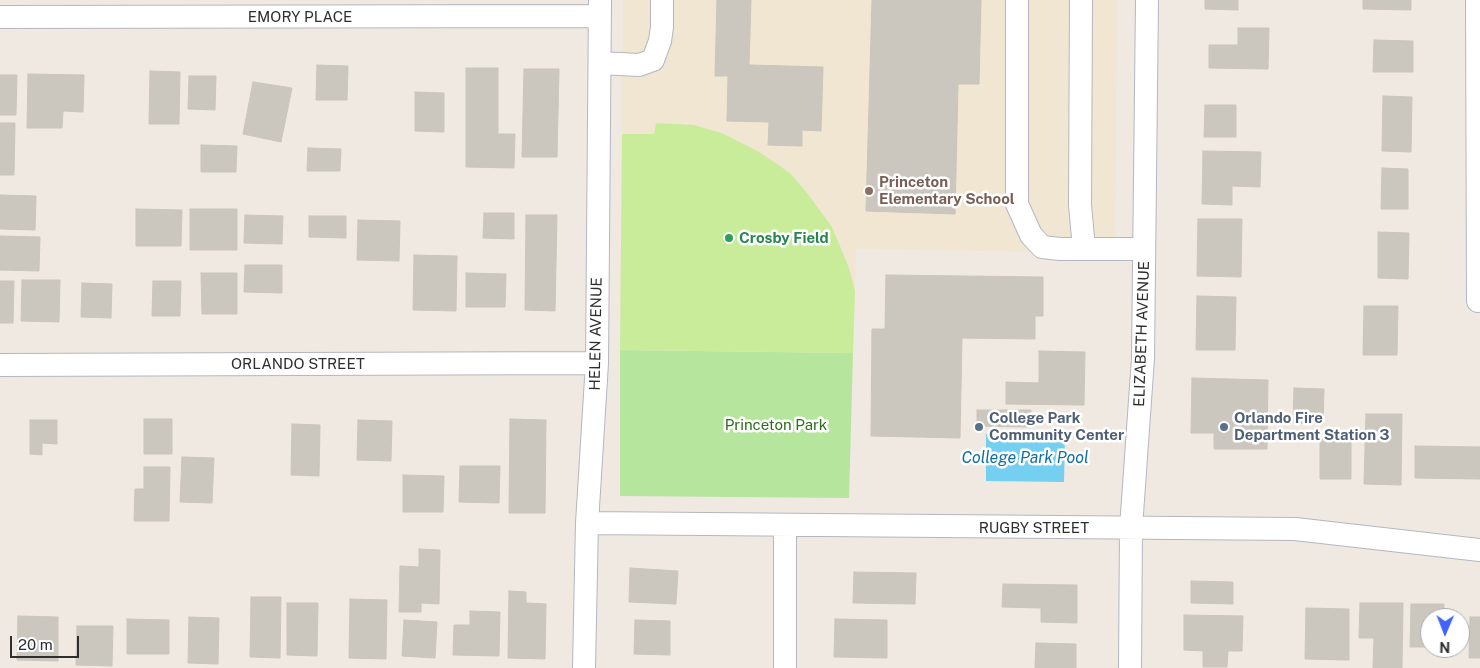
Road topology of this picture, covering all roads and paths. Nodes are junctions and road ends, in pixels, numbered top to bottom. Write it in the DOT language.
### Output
graph roads {
  1 [pos="662,0"];
  2 [pos="1017,0"];
  3 [pos="1081,0"];
  4 [pos="1147,0"];
  5 [pos="1477,0"];
  6 [pos="600,8"];
  7 [pos="0,17"];
  8 [pos="600,63"];
  9 [pos="1084,249"];
  10 [pos="1144,249"];
  11 [pos="1478,301"];
  12 [pos="597,363"];
  13 [pos="0,365"];
  14 [pos="587,523"];
  15 [pos="784,526"];
  16 [pos="1131,528"];
  17 [pos="1480,550"];
  18 [pos="584,668"];
  19 [pos="784,668"];
  20 [pos="1130,668"];
  1 -- 8 [label="street"];
  2 -- 9 [label="street"];
  3 -- 9 [label="street"];
  4 -- 10 [label="street, ELIZABETH AVENUE"];
  5 -- 11 [label="street"];
  6 -- 7 [label="street, EMORY PLACE"];
  6 -- 8 [label="street, HELEN AVENUE"];
  8 -- 12 [label="street, HELEN AVENUE"];
  9 -- 10 [label="street"];
  10 -- 16 [label="street, ELIZABETH AVENUE"];
  12 -- 13 [label="street, ORLANDO STREET"];
  12 -- 14 [label="street, HELEN AVENUE"];
  14 -- 15 [label="street, RUGBY STREET"];
  14 -- 18 [label="street, HELEN AVENUE"];
  15 -- 16 [label="street, RUGBY STREET"];
  15 -- 19 [label="street"];
  16 -- 17 [label="street, RUGBY STREET"];
  16 -- 20 [label="street, ELIZABETH AVENUE"];
}
